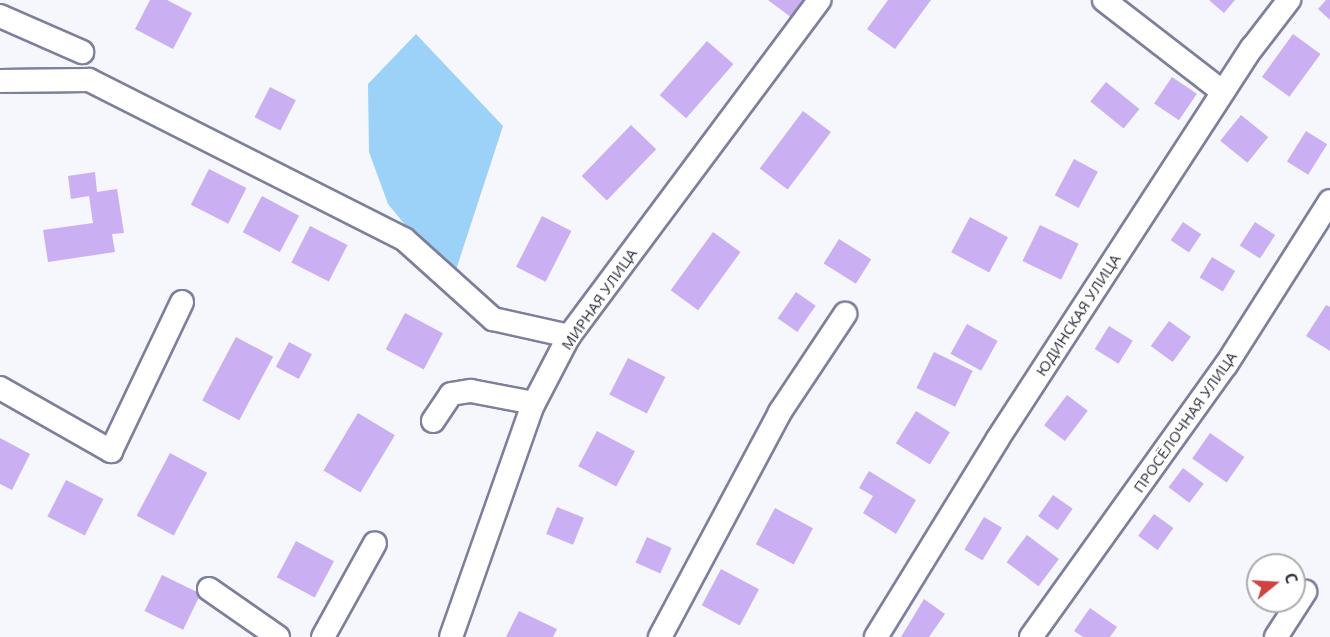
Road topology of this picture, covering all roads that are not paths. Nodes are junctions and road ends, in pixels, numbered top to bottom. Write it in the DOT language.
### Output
graph roads {
  1 [pos="819,0"];
  2 [pos="1104,0"];
  3 [pos="1289,0"];
  4 [pos="0,16"];
  5 [pos="82,52"];
  6 [pos="0,81"];
  7 [pos="1223,92"];
  8 [pos="1330,201"];
  9 [pos="182,302"];
  10 [pos="845,314"];
  11 [pos="569,336"];
  12 [pos="0,388"];
  13 [pos="534,403"];
  14 [pos="434,422"];
  15 [pos="375,543"];
  16 [pos="209,589"];
  17 [pos="1291,613"];
  18 [pos="278,637"];
  19 [pos="322,637"];
  20 [pos="450,637"];
  21 [pos="660,637"];
  22 [pos="876,637"];
  23 [pos="1031,637"];
  24 [pos="1276,637"];
  1 -- 11 [label="street, МИРНАЯ УЛИЦА"];
  2 -- 7 [label="street"];
  3 -- 7 [label="street, ЮДИНСКАЯ УЛИЦА"];
  4 -- 5 [label="street"];
  6 -- 11 [label="street"];
  7 -- 22 [label="street, ЮДИНСКАЯ УЛИЦА"];
  8 -- 23 [label="street, ПРОСЁЛОЧНАЯ УЛИЦА"];
  9 -- 12 [label="street"];
  10 -- 21 [label="street"];
  11 -- 13 [label="street, МИРНАЯ УЛИЦА"];
  13 -- 14 [label="street"];
  13 -- 20 [label="street, МИРНАЯ УЛИЦА"];
  15 -- 19 [label="street"];
  16 -- 18 [label="street"];
  17 -- 24 [label="street"];
}
